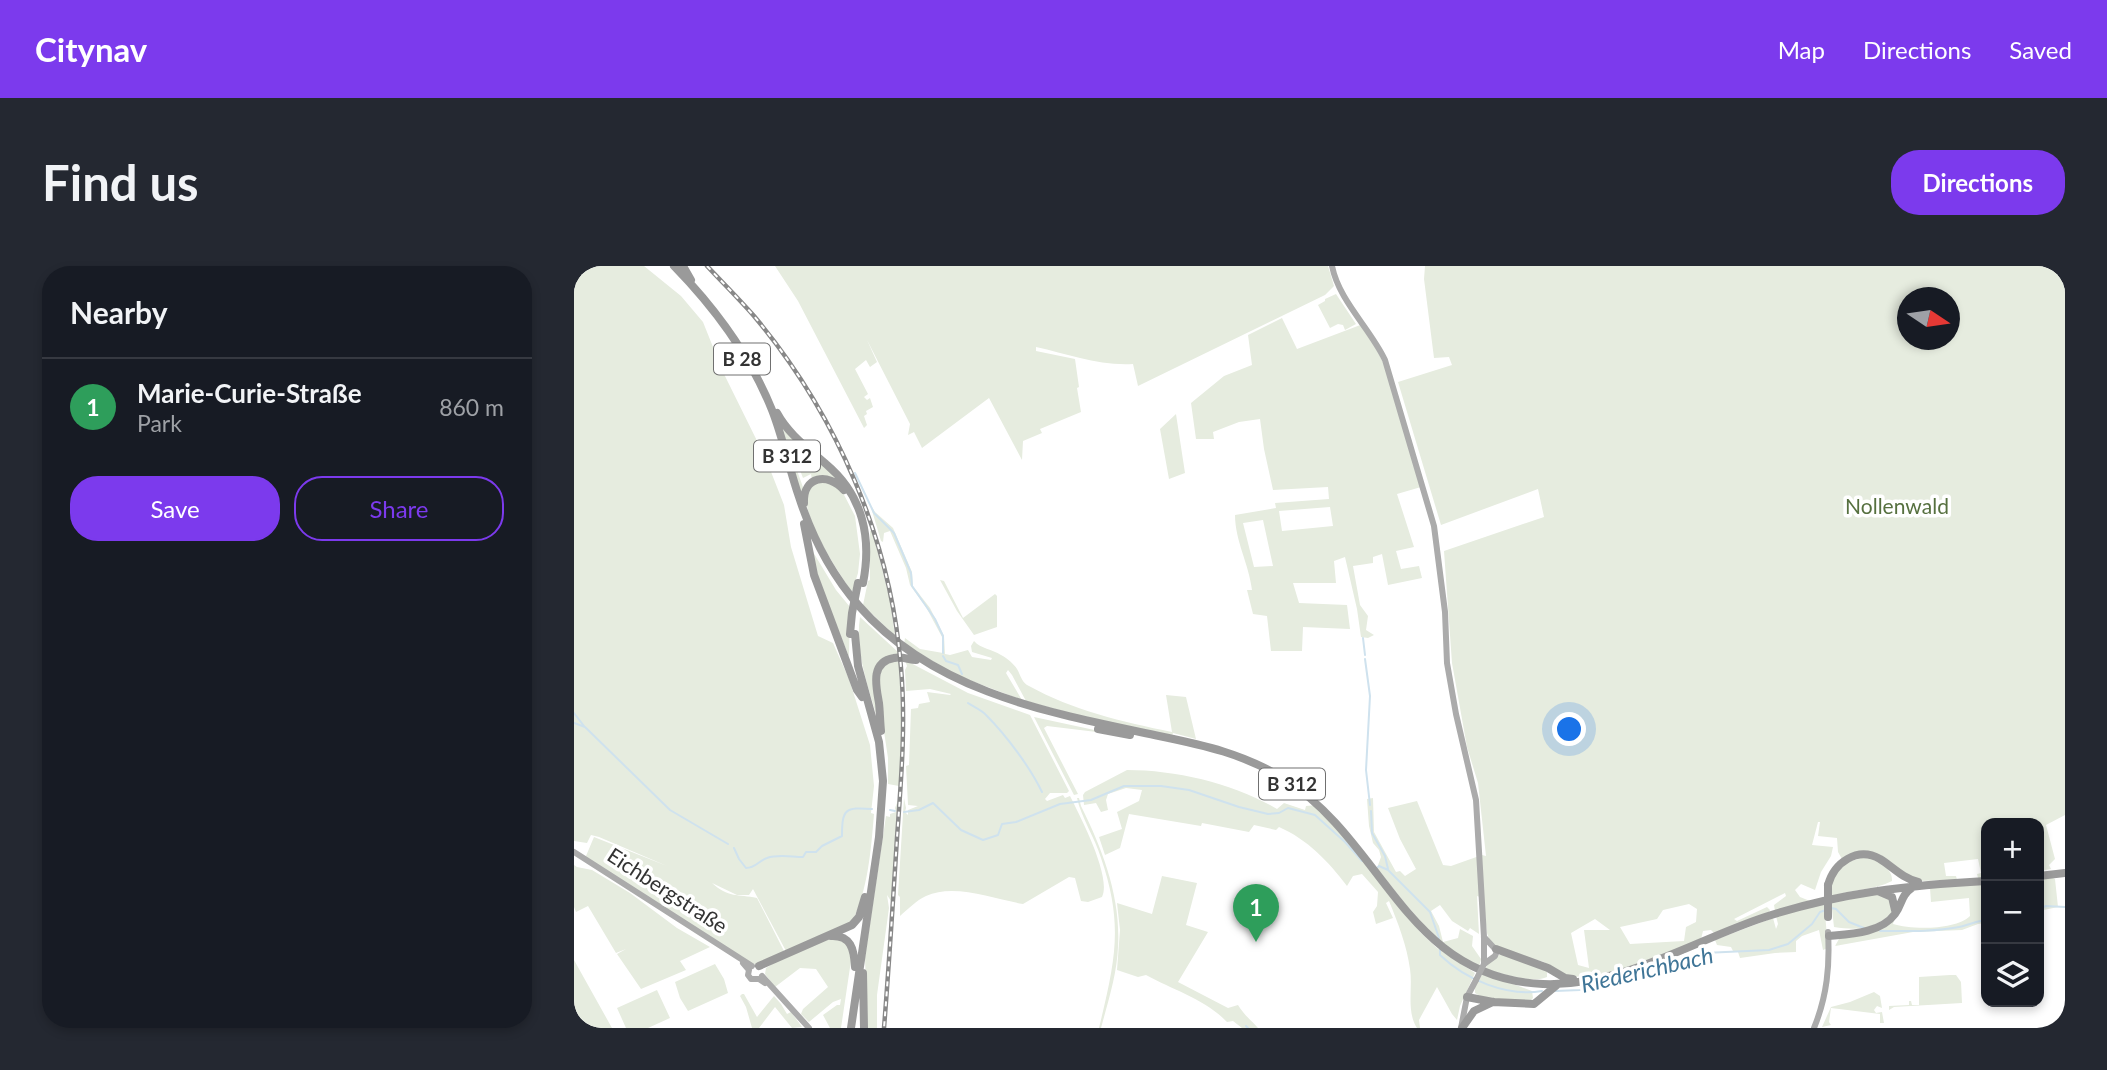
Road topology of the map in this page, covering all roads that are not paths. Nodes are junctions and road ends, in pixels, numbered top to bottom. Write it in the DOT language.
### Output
graph roads {
  1 [pos="667,266"];
  2 [pos="674,266"];
  3 [pos="683,266"];
  4 [pos="1332,266"];
  5 [pos="704,299"];
  6 [pos="769,403"];
  7 [pos="803,510"];
  8 [pos="804,524"];
  9 [pos="861,583"];
  10 [pos="853,634"];
  11 [pos="916,660"];
  12 [pos="862,697"];
  13 [pos="1018,706"];
  14 [pos="879,742"];
  15 [pos="577,854"];
  16 [pos="1884,863"];
  17 [pos="2065,873"];
  18 [pos="2044,875"];
  19 [pos="1981,881"];
  20 [pos="1920,885"];
  21 [pos="1888,888"];
  22 [pos="1875,890"];
  23 [pos="865,897"];
  24 [pos="1893,917"];
  25 [pos="825,937"];
  26 [pos="1831,937"];
  27 [pos="863,942"];
  28 [pos="1490,954"];
  29 [pos="1543,966"];
  30 [pos="855,967"];
  31 [pos="757,971"];
  32 [pos="1600,978"];
  33 [pos="1474,983"];
  34 [pos="1560,984"];
  35 [pos="1536,990"];
  36 [pos="1475,1001"];
  37 [pos="1530,1004"];
  38 [pos="809,1028"];
  39 [pos="849,1028"];
  40 [pos="864,1028"];
  41 [pos="1461,1028"];
  42 [pos="1814,1028"];
  1 -- 8 [label="highway, B 28"];
  2 -- 5 [label="highway, B 28"];
  3 -- 5 [label="highway"];
  4 -- 28 [label="main road"];
  5 -- 6 [label="highway, B 28"];
  6 -- 7 [label="highway, B 312"];
  6 -- 9 [label="highway, B 28"];
  7 -- 9 [label="highway, B 28"];
  7 -- 13 [label="highway, B 312"];
  8 -- 11 [label="highway, B 312"];
  8 -- 12 [label="highway, B 28"];
  9 -- 10 [label="highway, B 28"];
  10 -- 12 [label="highway, B 28"];
  10 -- 14 [label="highway, B 28"];
  11 -- 13 [label="highway, B 312"];
  11 -- 14 [label="highway"];
  12 -- 23 [label="highway, B 28"];
  13 -- 35 [label="highway, B 312"];
  14 -- 27 [label="highway, B 28"];
  15 -- 31 [label="main road, Eichbergstraße"];
  16 -- 20 [label="highway"];
  16 -- 21 [label="highway"];
  16 -- 26 [label="highway, bridge"];
  17 -- 18 [label="highway"];
  19 -- 20 [label="highway"];
  20 -- 21 [label="highway"];
  20 -- 24 [label="highway"];
  21 -- 22 [label="highway"];
  22 -- 24 [label="highway"];
  22 -- 32 [label="highway"];
  23 -- 25 [label="highway"];
  23 -- 30 [label="highway, B 28"];
  24 -- 26 [label="highway"];
  25 -- 30 [label="highway"];
  25 -- 31 [label="highway"];
  26 -- 42 [label="main road"];
  27 -- 39 [label="highway, B 28"];
  27 -- 40 [label="highway"];
  28 -- 29 [label="highway"];
  28 -- 33 [label="main road, bridge"];
  29 -- 32 [label="highway"];
  29 -- 35 [label="highway"];
  30 -- 39 [label="highway, B 28"];
  31 -- 38 [label="main road, Eichbergstraße"];
  32 -- 34 [label="highway"];
  33 -- 36 [label="highway"];
  34 -- 35 [label="highway"];
  34 -- 37 [label="highway"];
  35 -- 37 [label="highway"];
  36 -- 37 [label="highway"];
  36 -- 41 [label="main road"];
  36 -- 41 [label="highway"];
}
